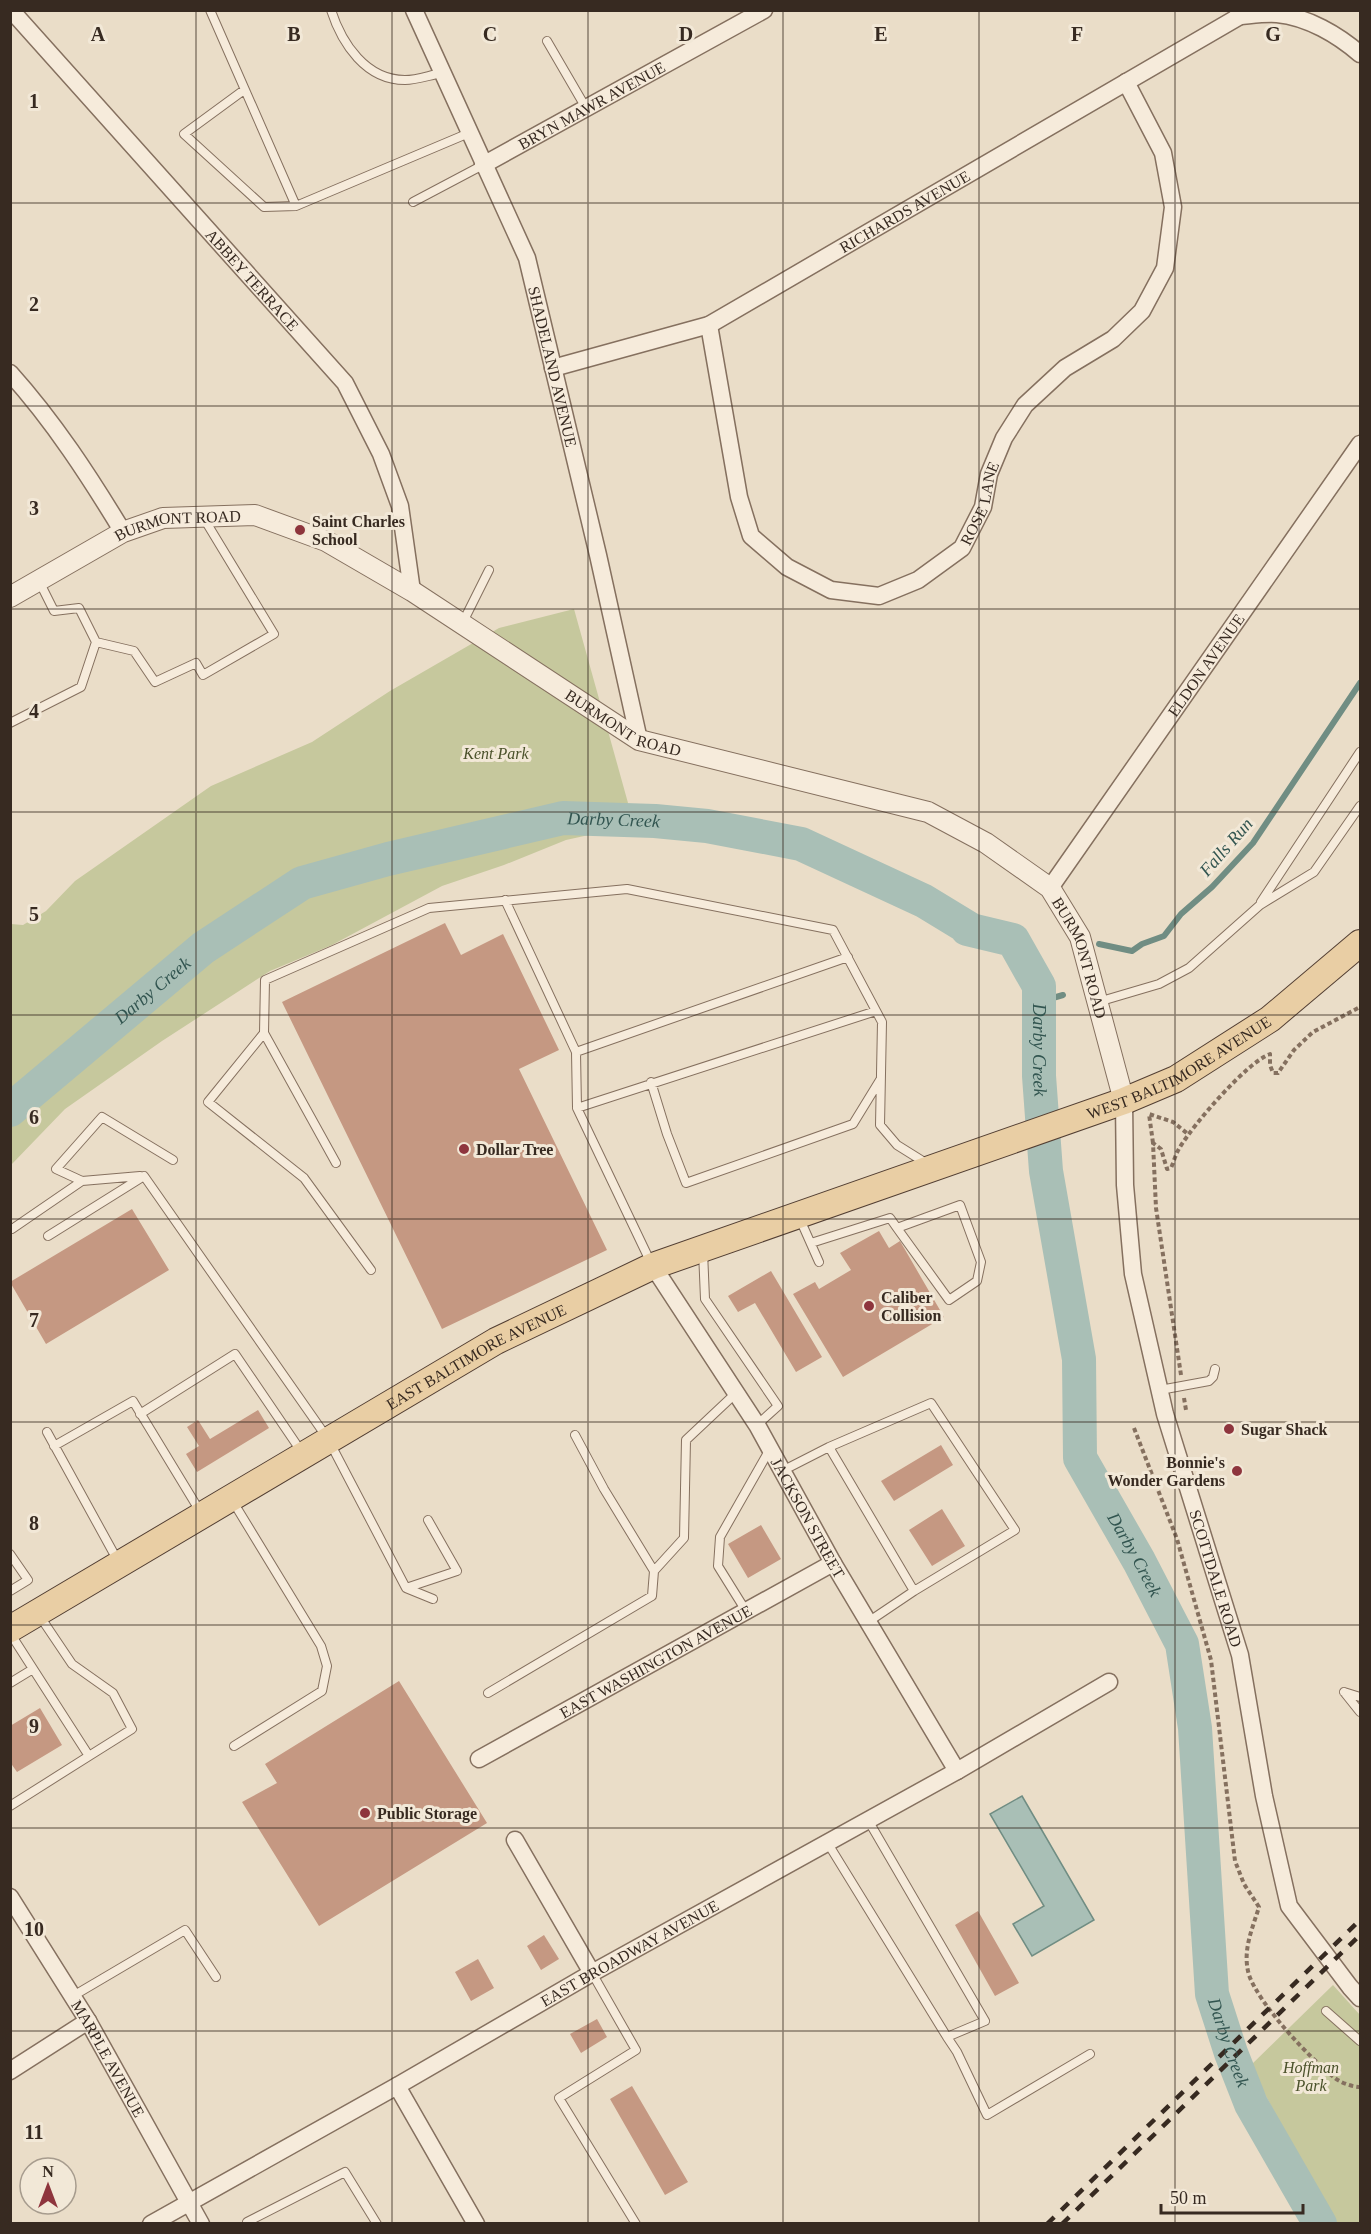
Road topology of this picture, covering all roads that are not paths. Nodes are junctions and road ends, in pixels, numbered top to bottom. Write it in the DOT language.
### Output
graph roads {
  1 [pos="11,10"];
  2 [pos="210,10"];
  3 [pos="331,10"];
  4 [pos="414,10"];
  5 [pos="764,10"];
  6 [pos="1239,13"];
  7 [pos="547,41"];
  8 [pos="1360,54"];
  9 [pos="442,73"];
  10 [pos="1126,82"];
  11 [pos="244,90"];
  12 [pos="586,108"];
  13 [pos="469,133"];
  14 [pos="483,165"];
  15 [pos="412,202"];
  16 [pos="296,206"];
  17 [pos="709,325"];
  18 [pos="553,368"];
  19 [pos="10,373"];
  20 [pos="1360,444"];
  21 [pos="202,516"];
  22 [pos="123,532"];
  23 [pos="489,570"];
  24 [pos="39,580"];
  25 [pos="412,591"];
  26 [pos="10,597"];
  27 [pos="462,624"];
  28 [pos="96,642"];
  29 [pos="10,723"];
  30 [pos="639,740"];
  31 [pos="1360,752"];
  32 [pos="1360,806"];
  33 [pos="1050,888"];
  34 [pos="506,900"];
  35 [pos="1260,905"];
  36 [pos="1360,943"];
  37 [pos="848,957"];
  38 [pos="1098,1002"];
  39 [pos="876,1011"];
  40 [pos="264,1033"];
  41 [pos="576,1052"];
  42 [pos="881,1080"];
  43 [pos="651,1082"];
  44 [pos="1124,1101"];
  45 [pos="577,1108"];
  46 [pos="973,1153"];
  47 [pos="173,1160"];
  48 [pos="336,1163"];
  49 [pos="932,1167"];
  50 [pos="144,1176"];
  51 [pos="82,1181"];
  52 [pos="798,1214"];
  53 [pos="897,1228"];
  54 [pos="12,1229"];
  55 [pos="48,1236"];
  56 [pos="811,1243"];
  57 [pos="702,1247"];
  58 [pos="819,1262"];
  59 [pos="653,1266"];
  60 [pos="371,1270"];
  61 [pos="1215,1369"];
  62 [pos="1160,1390"];
  63 [pos="736,1393"];
  64 [pos="140,1414"];
  65 [pos="757,1425"];
  66 [pos="46,1432"];
  67 [pos="575,1435"];
  68 [pos="328,1439"];
  69 [pos="54,1446"];
  70 [pos="829,1447"];
  71 [pos="770,1449"];
  72 [pos="303,1454"];
  73 [pos="782,1471"];
  74 [pos="231,1497"];
  75 [pos="201,1514"];
  76 [pos="428,1520"];
  77 [pos="10,1554"];
  78 [pos="119,1563"];
  79 [pos="833,1563"];
  80 [pos="654,1571"];
  81 [pos="406,1588"];
  82 [pos="10,1591"];
  83 [pos="914,1592"];
  84 [pos="433,1599"];
  85 [pos="746,1611"];
  86 [pos="38,1614"];
  87 [pos="868,1622"];
  88 [pos="10,1631"];
  89 [pos="33,1669"];
  90 [pos="1109,1682"];
  91 [pos="10,1683"];
  92 [pos="488,1693"];
  93 [pos="1360,1697"];
  94 [pos="1360,1712"];
  95 [pos="234,1746"];
  96 [pos="89,1756"];
  97 [pos="479,1759"];
  98 [pos="957,1771"];
  99 [pos="10,1806"];
  100 [pos="868,1820"];
  101 [pos="515,1840"];
  102 [pos="827,1842"];
  103 [pos="10,1897"];
  104 [pos="592,1973"];
  105 [pos="216,1977"];
  106 [pos="73,1996"];
  107 [pos="1360,1998"];
  108 [pos="1326,2011"];
  109 [pos="88,2021"];
  110 [pos="947,2037"];
  111 [pos="1360,2041"];
  112 [pos="1090,2054"];
  113 [pos="10,2071"];
  114 [pos="397,2086"];
  115 [pos="189,2202"];
  116 [pos="151,2223"];
  117 [pos="201,2223"];
  118 [pos="248,2223"];
  119 [pos="376,2223"];
  120 [pos="476,2223"];
  121 [pos="636,2223"];
  1 -- 25 [label="street, ABBEY TERRACE"];
  2 -- 11 [label="lane"];
  3 -- 9 [label="lane"];
  4 -- 9 [label="street, SHADELAND AVENUE"];
  5 -- 12 [label="street, BRYN MAWR AVENUE"];
  6 -- 8 [label="street"];
  6 -- 10 [label="street, RICHARDS AVENUE"];
  7 -- 12 [label="lane"];
  9 -- 13 [label="street, SHADELAND AVENUE"];
  10 -- 17 [label="street, RICHARDS AVENUE"];
  10 -- 17 [label="street, ROSE LANE"];
  11 -- 16 [label="lane"];
  11 -- 16 [label="lane"];
  12 -- 14 [label="street, BRYN MAWR AVENUE"];
  13 -- 14 [label="street, SHADELAND AVENUE"];
  13 -- 16 [label="lane"];
  14 -- 15 [label="lane"];
  14 -- 18 [label="street, SHADELAND AVENUE"];
  17 -- 18 [label="street, RICHARDS AVENUE"];
  18 -- 30 [label="street, SHADELAND AVENUE"];
  19 -- 22 [label="street"];
  20 -- 33 [label="street, ELDON AVENUE"];
  21 -- 22 [label="street, BURMONT ROAD"];
  21 -- 25 [label="street, BURMONT ROAD"];
  21 -- 28 [label="lane"];
  22 -- 24 [label="street, BURMONT ROAD"];
  23 -- 27 [label="lane"];
  24 -- 26 [label="street, BURMONT ROAD"];
  24 -- 28 [label="lane"];
  25 -- 27 [label="street, BURMONT ROAD"];
  27 -- 30 [label="street, BURMONT ROAD"];
  28 -- 29 [label="lane"];
  30 -- 33 [label="street, BURMONT ROAD"];
  31 -- 35 [label="lane"];
  32 -- 35 [label="lane"];
  33 -- 38 [label="street, BURMONT ROAD"];
  34 -- 37 [label="lane"];
  34 -- 40 [label="lane"];
  34 -- 41 [label="lane"];
  35 -- 38 [label="lane"];
  36 -- 44 [label="main road, WEST BALTIMORE AVENUE"];
  37 -- 39 [label="lane"];
  37 -- 41 [label="lane"];
  38 -- 44 [label="street, BURMONT ROAD"];
  39 -- 42 [label="lane"];
  39 -- 43 [label="lane"];
  40 -- 48 [label="lane"];
  40 -- 60 [label="lane"];
  41 -- 45 [label="lane"];
  42 -- 43 [label="lane"];
  42 -- 49 [label="lane"];
  43 -- 45 [label="lane"];
  44 -- 46 [label="main road, WEST BALTIMORE AVENUE"];
  44 -- 62 [label="street, SCOTTDALE ROAD"];
  45 -- 59 [label="lane"];
  46 -- 49 [label="main road, EAST BALTIMORE AVENUE"];
  47 -- 51 [label="lane"];
  49 -- 52 [label="main road, EAST BALTIMORE AVENUE"];
  50 -- 51 [label="lane"];
  50 -- 55 [label="lane"];
  50 -- 68 [label="lane"];
  51 -- 54 [label="lane"];
  52 -- 56 [label="lane"];
  52 -- 57 [label="main road, EAST BALTIMORE AVENUE"];
  53 -- 53 [label="lane"];
  53 -- 56 [label="lane"];
  56 -- 58 [label="lane"];
  57 -- 59 [label="main road, EAST BALTIMORE AVENUE"];
  57 -- 65 [label="lane"];
  59 -- 63 [label="street, JACKSON STREET"];
  59 -- 68 [label="main road, EAST BALTIMORE AVENUE"];
  61 -- 62 [label="lane"];
  62 -- 107 [label="street, SCOTTDALE ROAD"];
  63 -- 65 [label="street, JACKSON STREET"];
  63 -- 80 [label="lane"];
  64 -- 69 [label="lane"];
  64 -- 72 [label="lane"];
  64 -- 75 [label="lane"];
  65 -- 71 [label="street, JACKSON STREET"];
  66 -- 69 [label="lane"];
  67 -- 80 [label="lane"];
  68 -- 72 [label="main road, EAST BALTIMORE AVENUE"];
  68 -- 81 [label="lane"];
  69 -- 78 [label="lane"];
  70 -- 73 [label="lane"];
  70 -- 83 [label="lane"];
  70 -- 83 [label="lane"];
  71 -- 73 [label="street, JACKSON STREET"];
  71 -- 85 [label="lane"];
  72 -- 74 [label="main road, EAST BALTIMORE AVENUE"];
  73 -- 79 [label="street, JACKSON STREET"];
  74 -- 75 [label="main road, EAST BALTIMORE AVENUE"];
  74 -- 95 [label="lane"];
  75 -- 78 [label="main road, EAST BALTIMORE AVENUE"];
  76 -- 81 [label="lane"];
  77 -- 82 [label="lane"];
  78 -- 86 [label="main road, EAST BALTIMORE AVENUE"];
  79 -- 85 [label="street, EAST WASHINGTON AVENUE"];
  79 -- 87 [label="street, JACKSON STREET"];
  80 -- 92 [label="lane"];
  81 -- 84 [label="lane"];
  83 -- 87 [label="lane"];
  85 -- 97 [label="street, EAST WASHINGTON AVENUE"];
  86 -- 88 [label="main road, EAST BALTIMORE AVENUE"];
  86 -- 96 [label="lane"];
  87 -- 98 [label="street, JACKSON STREET"];
  88 -- 89 [label="lane"];
  89 -- 91 [label="lane"];
  89 -- 96 [label="lane"];
  90 -- 98 [label="street, EAST BROADWAY AVENUE"];
  93 -- 94 [label="lane"];
  96 -- 99 [label="lane"];
  98 -- 100 [label="street, EAST BROADWAY AVENUE"];
  100 -- 102 [label="street, EAST BROADWAY AVENUE"];
  100 -- 110 [label="lane"];
  101 -- 104 [label="street"];
  102 -- 104 [label="street, EAST BROADWAY AVENUE"];
  102 -- 110 [label="lane"];
  103 -- 106 [label="street, MARPLE AVENUE"];
  104 -- 114 [label="street, EAST BROADWAY AVENUE"];
  104 -- 121 [label="lane"];
  105 -- 106 [label="lane"];
  106 -- 109 [label="street, MARPLE AVENUE"];
  108 -- 111 [label="lane"];
  109 -- 113 [label="street"];
  109 -- 115 [label="street, MARPLE AVENUE"];
  110 -- 112 [label="lane"];
  114 -- 115 [label="street, EAST BROADWAY AVENUE"];
  114 -- 120 [label="street"];
  115 -- 116 [label="street, EAST BROADWAY AVENUE"];
  115 -- 117 [label="street, MARPLE AVENUE"];
  118 -- 119 [label="lane"];
}
